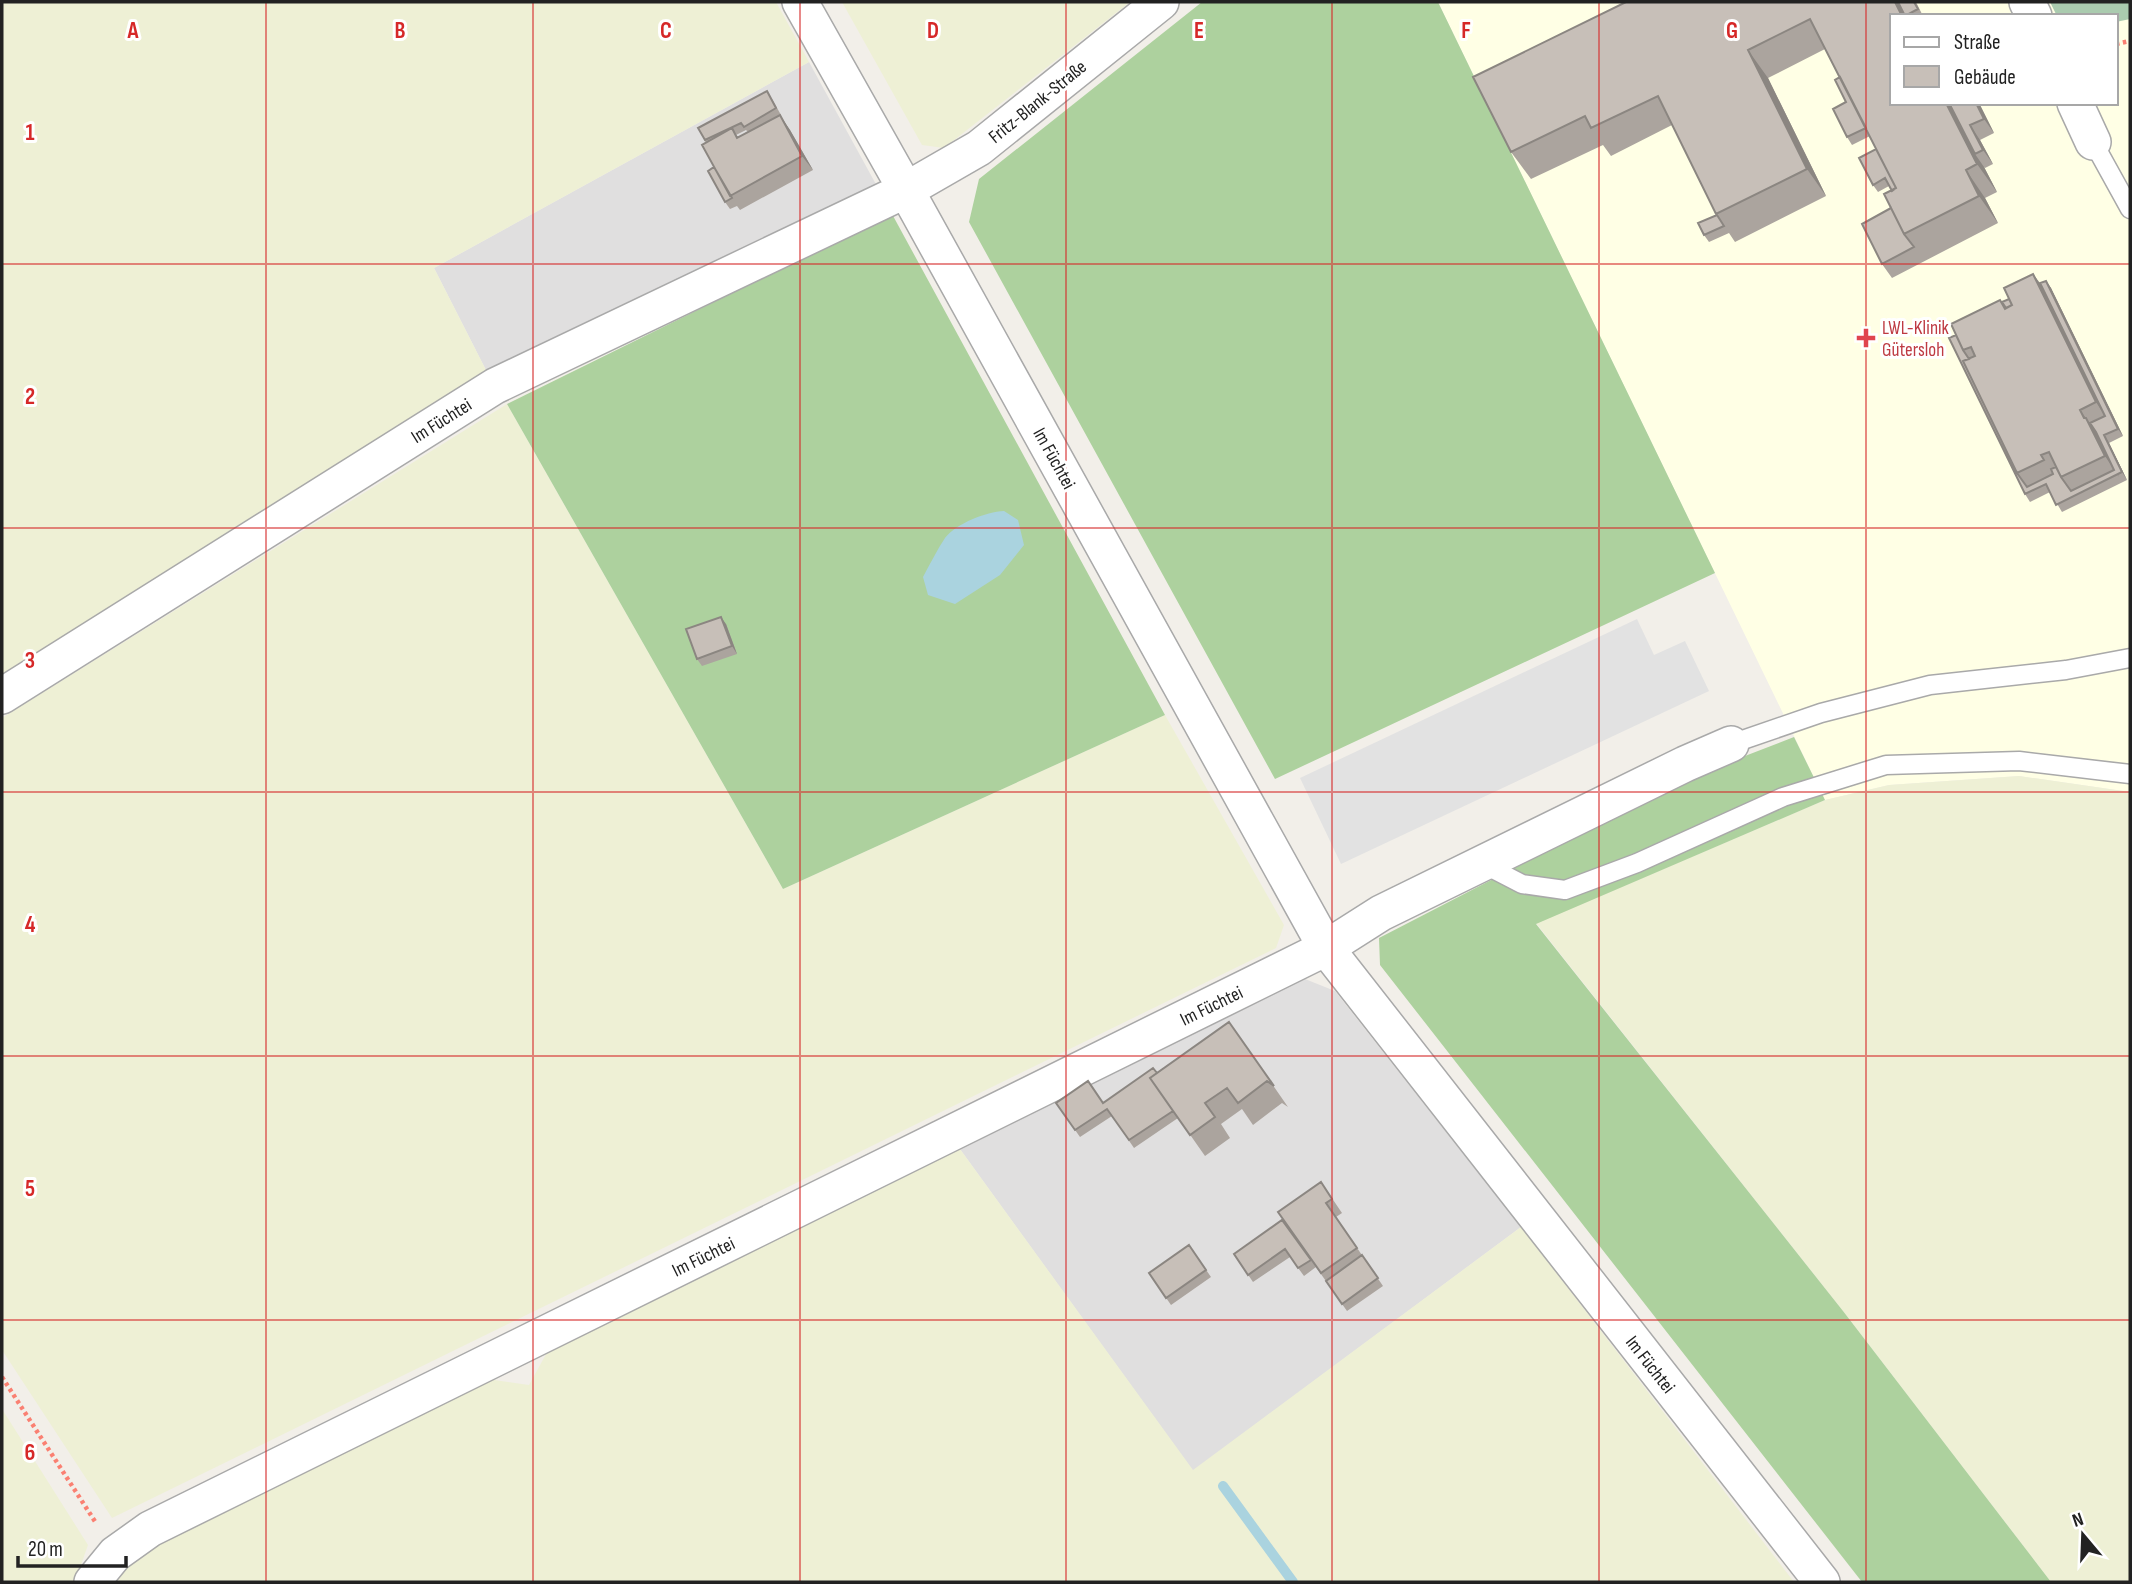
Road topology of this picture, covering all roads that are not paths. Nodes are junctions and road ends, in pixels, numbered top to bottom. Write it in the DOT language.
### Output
graph roads {
  1 [pos="800,2"];
  2 [pos="1161,2"];
  3 [pos="2076,105"];
  4 [pos="2093,142"];
  5 [pos="906,190"];
  6 [pos="2130,209"];
  7 [pos="2130,658"];
  8 [pos="2,696"];
  9 [pos="1731,744"];
  10 [pos="2130,774"];
  11 [pos="1488,860"];
  12 [pos="1326,948"];
  13 [pos="92,1582"];
  14 [pos="1822,1582"];
  1 -- 5 [label="street, Im Füchtei"];
  2 -- 5 [label="street, Fritz-Blank-Straße"];
  3 -- 4 [label="street"];
  4 -- 6 [label="lane"];
  5 -- 8 [label="street, Im Füchtei"];
  5 -- 12 [label="street, Im Füchtei"];
  7 -- 9 [label="lane"];
  9 -- 11 [label="street, Im Füchtei"];
  10 -- 11 [label="lane"];
  11 -- 12 [label="street, Im Füchtei"];
  12 -- 13 [label="street, Im Füchtei"];
  12 -- 14 [label="street, Im Füchtei"];
}
